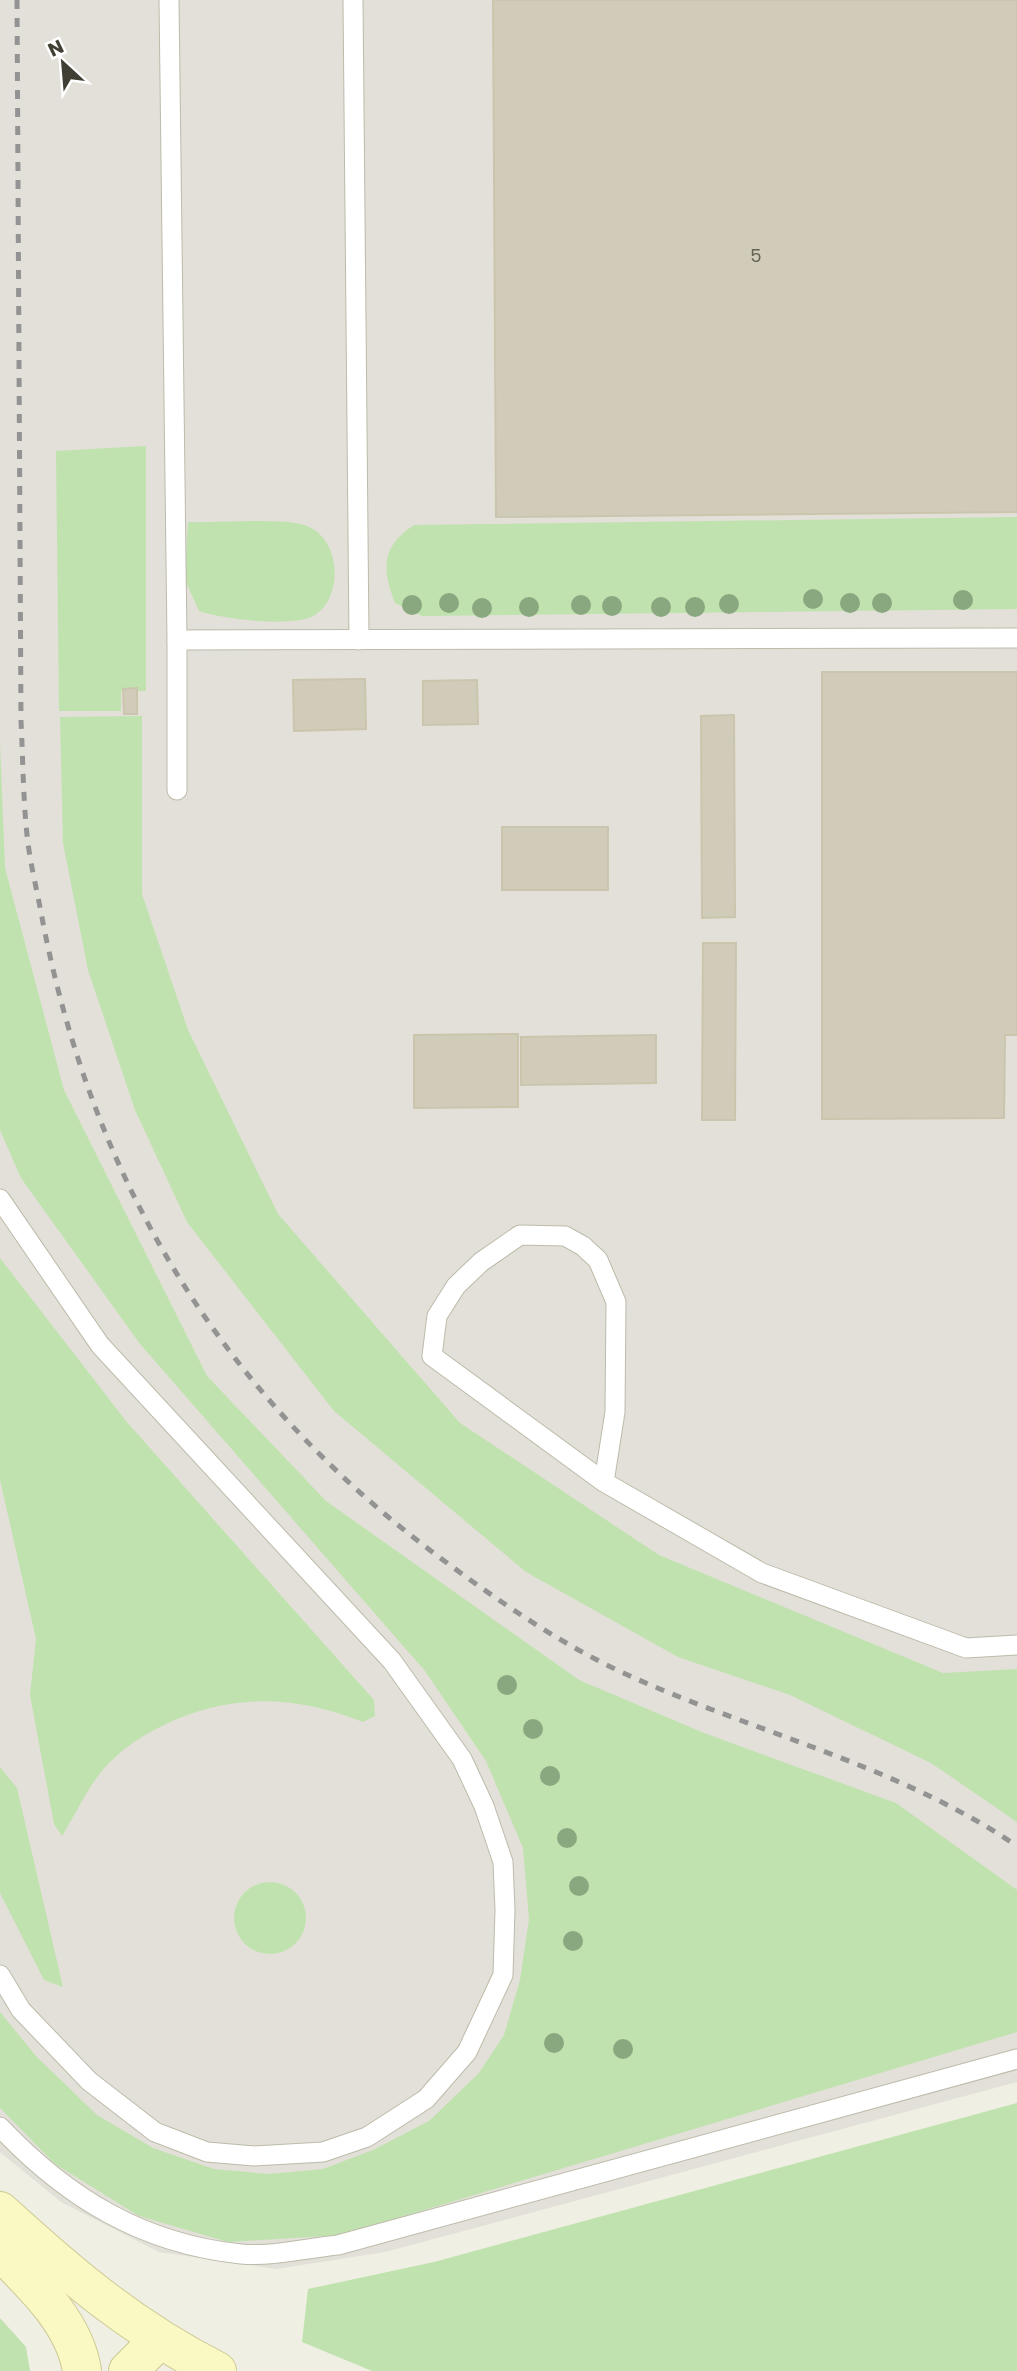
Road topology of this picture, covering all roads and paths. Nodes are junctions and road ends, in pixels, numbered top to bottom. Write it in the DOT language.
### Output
graph roads {
  1 [pos="169,0"];
  2 [pos="353,0"];
  3 [pos="1017,638"];
  4 [pos="359,639"];
  5 [pos="177,640"];
  6 [pos="177,790"];
  7 [pos="0,1199"];
  8 [pos="604,1482"];
  9 [pos="1017,1645"];
  10 [pos="0,1975"];
  11 [pos="1017,2059"];
  12 [pos="0,2127"];
  13 [pos="0,2211"];
  14 [pos="0,2251"];
  15 [pos="158,2341"];
  16 [pos="202,2368"];
  17 [pos="82,2371"];
  18 [pos="128,2371"];
  1 -- 5 [label="lane"];
  2 -- 4 [label="lane"];
  3 -- 4 [label="lane"];
  4 -- 5 [label="lane"];
  5 -- 6 [label="lane"];
  7 -- 10 [label="lane"];
  8 -- 8 [label="lane"];
  8 -- 9 [label="lane"];
  11 -- 12 [label="lane"];
  13 -- 15 [label="street"];
  14 -- 17 [label="street"];
  15 -- 16 [label="street"];
  15 -- 18 [label="street"];
}
